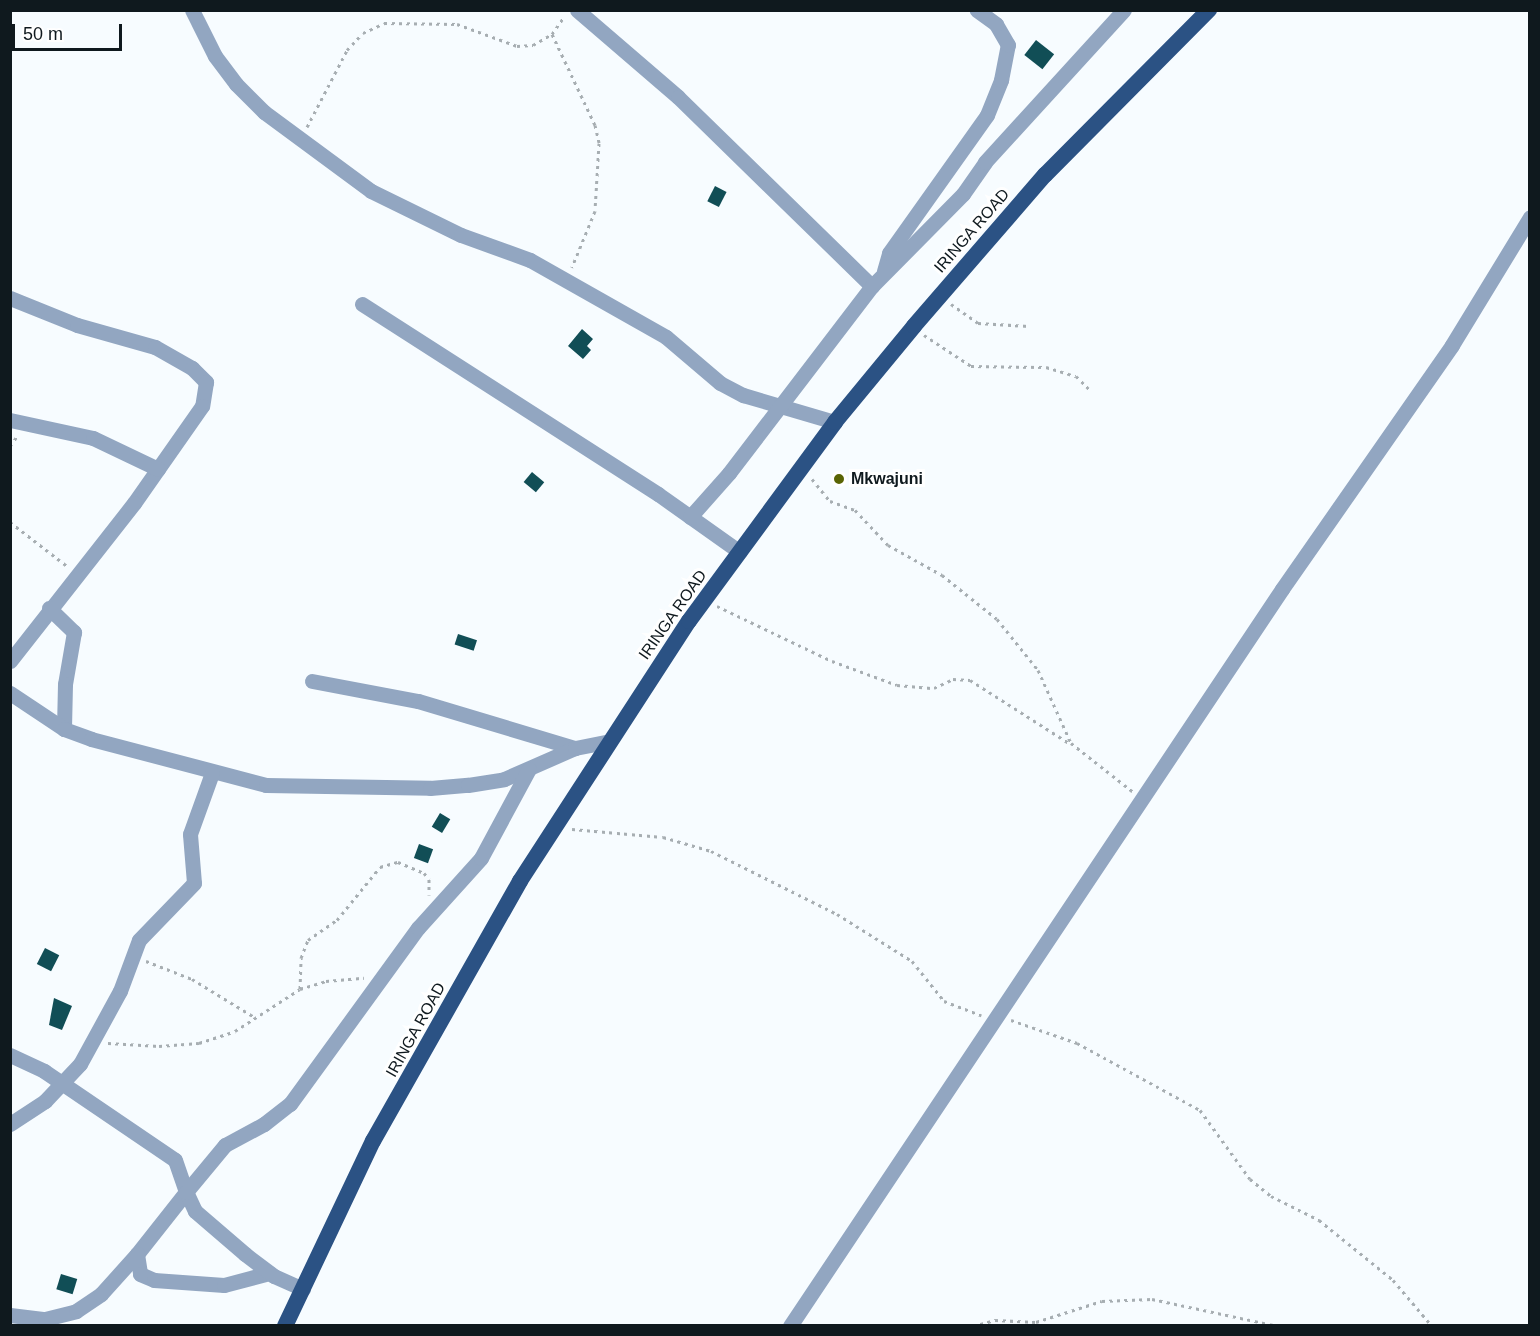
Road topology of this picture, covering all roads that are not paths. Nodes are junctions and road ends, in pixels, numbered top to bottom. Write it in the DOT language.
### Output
graph roads {
  1 [pos="192,10"];
  2 [pos="977,10"];
  3 [pos="1124,10"];
  4 [pos="1209,10"];
  5 [pos="576,11"];
  6 [pos="1530,217"];
  7 [pos="884,274"];
  8 [pos="872,286"];
  9 [pos="10,298"];
  10 [pos="362,304"];
  11 [pos="781,404"];
  12 [pos="10,420"];
  13 [pos="835,422"];
  14 [pos="158,469"];
  15 [pos="690,518"];
  16 [pos="740,552"];
  17 [pos="50,608"];
  18 [pos="10,661"];
  19 [pos="312,681"];
  20 [pos="10,693"];
  21 [pos="64,729"];
  22 [pos="607,742"];
  23 [pos="574,748"];
  24 [pos="530,769"];
  25 [pos="212,773"];
  26 [pos="10,1055"];
  27 [pos="64,1083"];
  28 [pos="10,1124"];
  29 [pos="186,1192"];
  30 [pos="137,1254"];
  31 [pos="269,1273"];
  32 [pos="303,1289"];
  33 [pos="10,1315"];
  34 [pos="285,1326"];
  35 [pos="790,1326"];
  1 -- 11 [label="street"];
  2 -- 7 [label="street"];
  3 -- 7 [label="street"];
  4 -- 13 [label="highway, IRINGA ROAD"];
  5 -- 8 [label="street"];
  6 -- 35 [label="street"];
  7 -- 8 [label="street"];
  8 -- 11 [label="street"];
  9 -- 14 [label="street"];
  10 -- 15 [label="street"];
  11 -- 13 [label="street"];
  11 -- 15 [label="street"];
  12 -- 14 [label="street"];
  13 -- 16 [label="highway, IRINGA ROAD"];
  14 -- 17 [label="street"];
  15 -- 16 [label="street"];
  16 -- 22 [label="highway, IRINGA ROAD"];
  17 -- 18 [label="street"];
  17 -- 21 [label="street"];
  19 -- 23 [label="street"];
  20 -- 21 [label="street"];
  21 -- 25 [label="street"];
  22 -- 23 [label="street"];
  22 -- 32 [label="highway, IRINGA ROAD"];
  23 -- 24 [label="street"];
  24 -- 25 [label="street"];
  24 -- 29 [label="street"];
  25 -- 27 [label="street"];
  26 -- 27 [label="street"];
  27 -- 28 [label="street"];
  27 -- 29 [label="street"];
  29 -- 30 [label="street"];
  29 -- 31 [label="street"];
  30 -- 31 [label="street"];
  30 -- 33 [label="street"];
  31 -- 32 [label="street"];
  32 -- 34 [label="highway, IRINGA ROAD"];
}
